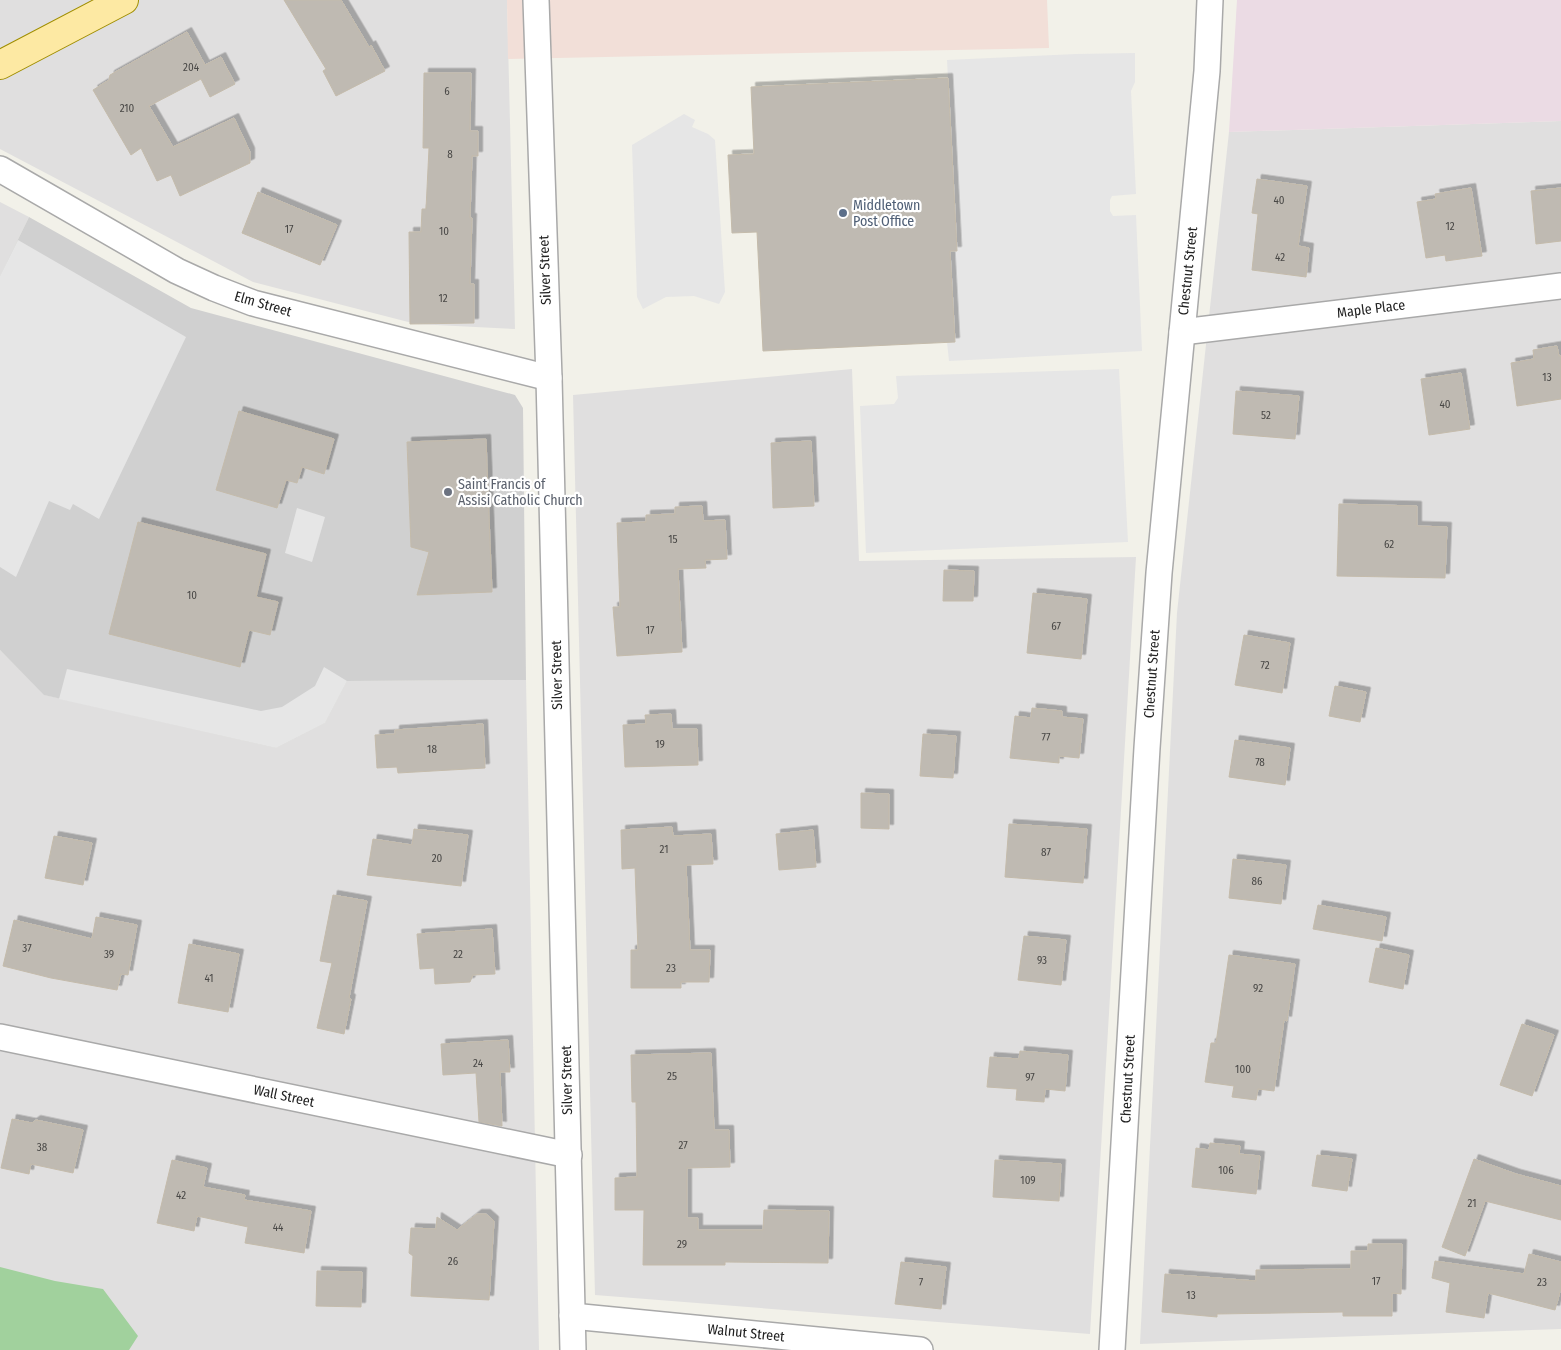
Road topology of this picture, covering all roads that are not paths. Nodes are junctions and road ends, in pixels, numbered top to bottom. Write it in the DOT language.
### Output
graph roads {
  1 [pos="124,0"];
  2 [pos="536,0"];
  3 [pos="1210,0"];
  4 [pos="0,65"];
  5 [pos="0,169"];
  6 [pos="1561,286"];
  7 [pos="1182,332"];
  8 [pos="549,378"];
  9 [pos="0,1037"];
  10 [pos="568,1155"];
  11 [pos="572,1316"];
  12 [pos="573,1350"];
  13 [pos="920,1350"];
  14 [pos="1112,1350"];
  1 -- 4 [label="main road"];
  2 -- 8 [label="street, Silver Street"];
  3 -- 7 [label="street, Chestnut Street"];
  5 -- 8 [label="street, Elm Street"];
  6 -- 7 [label="street, Maple Place"];
  7 -- 14 [label="street, Chestnut Street"];
  8 -- 10 [label="street, Silver Street"];
  9 -- 10 [label="street, Wall Street"];
  10 -- 11 [label="street, Silver Street"];
  11 -- 12 [label="street, Silver Street"];
  11 -- 13 [label="street, Walnut Street"];
}
